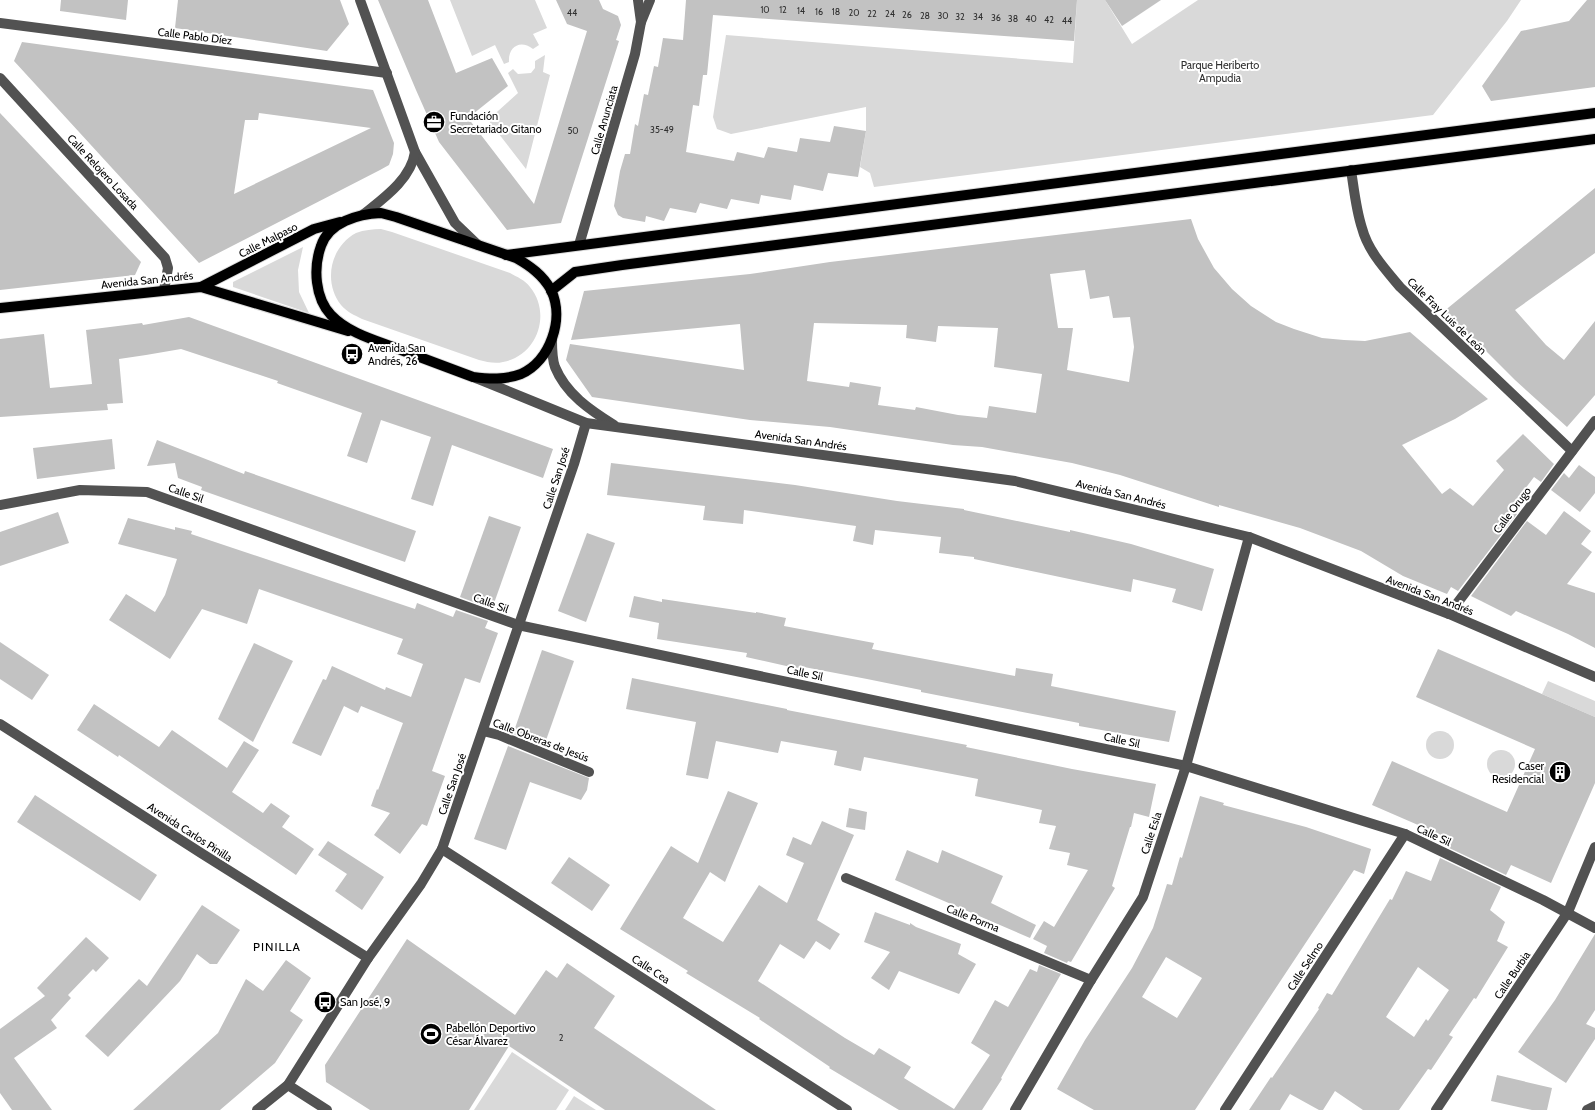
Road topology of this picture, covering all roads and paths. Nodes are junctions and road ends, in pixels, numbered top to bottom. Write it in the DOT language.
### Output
graph roads {
  1 [pos="360,0"];
  2 [pos="638,0"];
  3 [pos="650,0"];
  4 [pos="641,22"];
  5 [pos="0,23"];
  6 [pos="387,73"];
  7 [pos="0,78"];
  8 [pos="1595,113"];
  9 [pos="1595,139"];
  10 [pos="415,152"];
  11 [pos="1351,170"];
  12 [pos="364,214"];
  13 [pos="348,219"];
  14 [pos="579,245"];
  15 [pos="480,246"];
  16 [pos="506,255"];
  17 [pos="201,287"];
  18 [pos="164,290"];
  19 [pos="551,291"];
  20 [pos="0,308"];
  21 [pos="362,335"];
  22 [pos="552,340"];
  23 [pos="473,377"];
  24 [pos="1595,421"];
  25 [pos="586,423"];
  26 [pos="617,427"];
  27 [pos="1572,451"];
  28 [pos="0,505"];
  29 [pos="1249,537"];
  30 [pos="1449,614"];
  31 [pos="518,625"];
  32 [pos="1595,677"];
  33 [pos="0,724"];
  34 [pos="483,731"];
  35 [pos="1186,766"];
  36 [pos="589,772"];
  37 [pos="1405,834"];
  38 [pos="1595,847"];
  39 [pos="442,849"];
  40 [pos="846,878"];
  41 [pos="1568,912"];
  42 [pos="1595,928"];
  43 [pos="368,958"];
  44 [pos="1092,980"];
  45 [pos="288,1085"];
  46 [pos="1595,1106"];
  47 [pos="257,1110"];
  48 [pos="327,1110"];
  49 [pos="847,1110"];
  50 [pos="1015,1110"];
  51 [pos="1225,1110"];
  52 [pos="1436,1110"];
  53 [pos="1587,1110"];
  1 -- 6 [label="street"];
  2 -- 4 [label="street, Calle Anunciata"];
  3 -- 4 [label="street"];
  4 -- 14 [label="street, Calle Anunciata"];
  5 -- 6 [label="street, Calle Pablo Díez"];
  6 -- 10 [label="street"];
  7 -- 18 [label="street, Calle Relojero Losada"];
  8 -- 14 [label="main road"];
  9 -- 11 [label="main road"];
  10 -- 12 [label="street"];
  10 -- 15 [label="street"];
  11 -- 19 [label="main road"];
  11 -- 27 [label="street, Calle Fray Luis de León"];
  12 -- 13 [label="main road, Calle Malpaso"];
  12 -- 15 [label="main road, Calle Malpaso"];
  13 -- 17 [label="main road, Calle Malpaso"];
  13 -- 21 [label="main road"];
  14 -- 16 [label="main road"];
  15 -- 16 [label="main road, Calle Malpaso"];
  16 -- 19 [label="main road, Calle Malpaso"];
  17 -- 18 [label="main road, Avenida San Andrés"];
  17 -- 21 [label="main road, Avenida San Andrés"];
  18 -- 20 [label="main road, Avenida San Andrés"];
  19 -- 22 [label="main road"];
  21 -- 23 [label="main road"];
  22 -- 23 [label="main road"];
  22 -- 26 [label="street, Avenida San Andrés"];
  23 -- 25 [label="street, Avenida San Andrés"];
  24 -- 27 [label="street, Calle Orugo"];
  25 -- 26 [label="street, Avenida San Andrés"];
  25 -- 31 [label="street, Calle San José"];
  26 -- 29 [label="street, Avenida San Andrés"];
  27 -- 30 [label="street, Calle Orugo"];
  28 -- 31 [label="street, Calle Sil"];
  29 -- 30 [label="street, Avenida San Andrés"];
  29 -- 35 [label="street, Calle Esla"];
  30 -- 32 [label="street, Avenida San Andrés"];
  31 -- 34 [label="street, Calle San José"];
  31 -- 35 [label="street, Calle Sil"];
  33 -- 43 [label="street, Avenida Carlos Pinilla"];
  34 -- 36 [label="street, Calle Obreras de Jesús"];
  34 -- 39 [label="street, Calle San José"];
  35 -- 37 [label="street, Calle Sil"];
  35 -- 44 [label="street, Calle Esla"];
  37 -- 41 [label="street, Calle Sil"];
  37 -- 51 [label="street, Calle Selmo"];
  38 -- 41 [label="street, Calle Burbia"];
  39 -- 43 [label="street, Calle San José"];
  39 -- 49 [label="street, Calle Cea"];
  40 -- 44 [label="street, Calle Porma"];
  41 -- 42 [label="street, Calle Sil"];
  41 -- 52 [label="street, Calle Burbia"];
  43 -- 45 [label="street, Calle San José"];
  44 -- 50 [label="street, Calle Esla"];
  45 -- 47 [label="street, Calle San José"];
  45 -- 48 [label="street"];
  46 -- 53 [label="street"];
}
